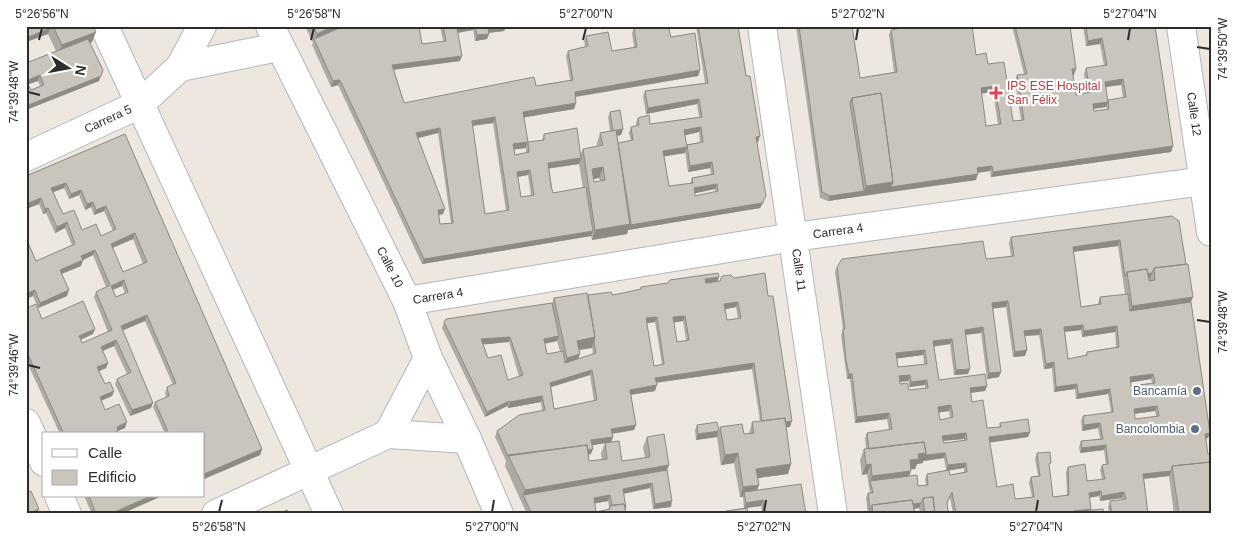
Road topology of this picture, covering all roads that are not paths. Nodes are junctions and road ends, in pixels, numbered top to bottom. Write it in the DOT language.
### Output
graph roads {
  1 [pos="104,26"];
  2 [pos="202,26"];
  3 [pos="762,26"];
  4 [pos="1181,26"];
  5 [pos="275,36"];
  6 [pos="180,67"];
  7 [pos="140,104"];
  8 [pos="26,157"];
  9 [pos="1207,180"];
  10 [pos="1211,232"];
  11 [pos="794,237"];
  12 [pos="407,301"];
  13 [pos="428,358"];
  14 [pos="26,423"];
  15 [pos="388,434"];
  16 [pos="467,439"];
  17 [pos="42,458"];
  18 [pos="310,472"];
  19 [pos="60,498"];
  20 [pos="67,514"];
  21 [pos="216,514"];
  22 [pos="329,514"];
  23 [pos="499,514"];
  24 [pos="833,514"];
  1 -- 7 [label="street"];
  2 -- 6 [label="street, Carrera 5"];
  3 -- 11 [label="street, Calle 11"];
  4 -- 9 [label="street, Calle 12"];
  5 -- 6 [label="street"];
  5 -- 12 [label="street, Calle 10"];
  6 -- 7 [label="street, Carrera 5"];
  7 -- 8 [label="street, Carrera 5"];
  7 -- 18 [label="street"];
  9 -- 10 [label="street, Calle 12"];
  9 -- 11 [label="street, Carrera 4"];
  11 -- 12 [label="street, Carrera 4"];
  11 -- 24 [label="street, Calle 11"];
  12 -- 13 [label="street, Calle 10"];
  13 -- 15 [label="street"];
  13 -- 16 [label="street, Calle 10"];
  14 -- 17 [label="street"];
  15 -- 16 [label="street"];
  15 -- 18 [label="street"];
  16 -- 23 [label="street, Calle 10"];
  18 -- 21 [label="street"];
  18 -- 22 [label="street"];
  19 -- 20 [label="street"];
}
